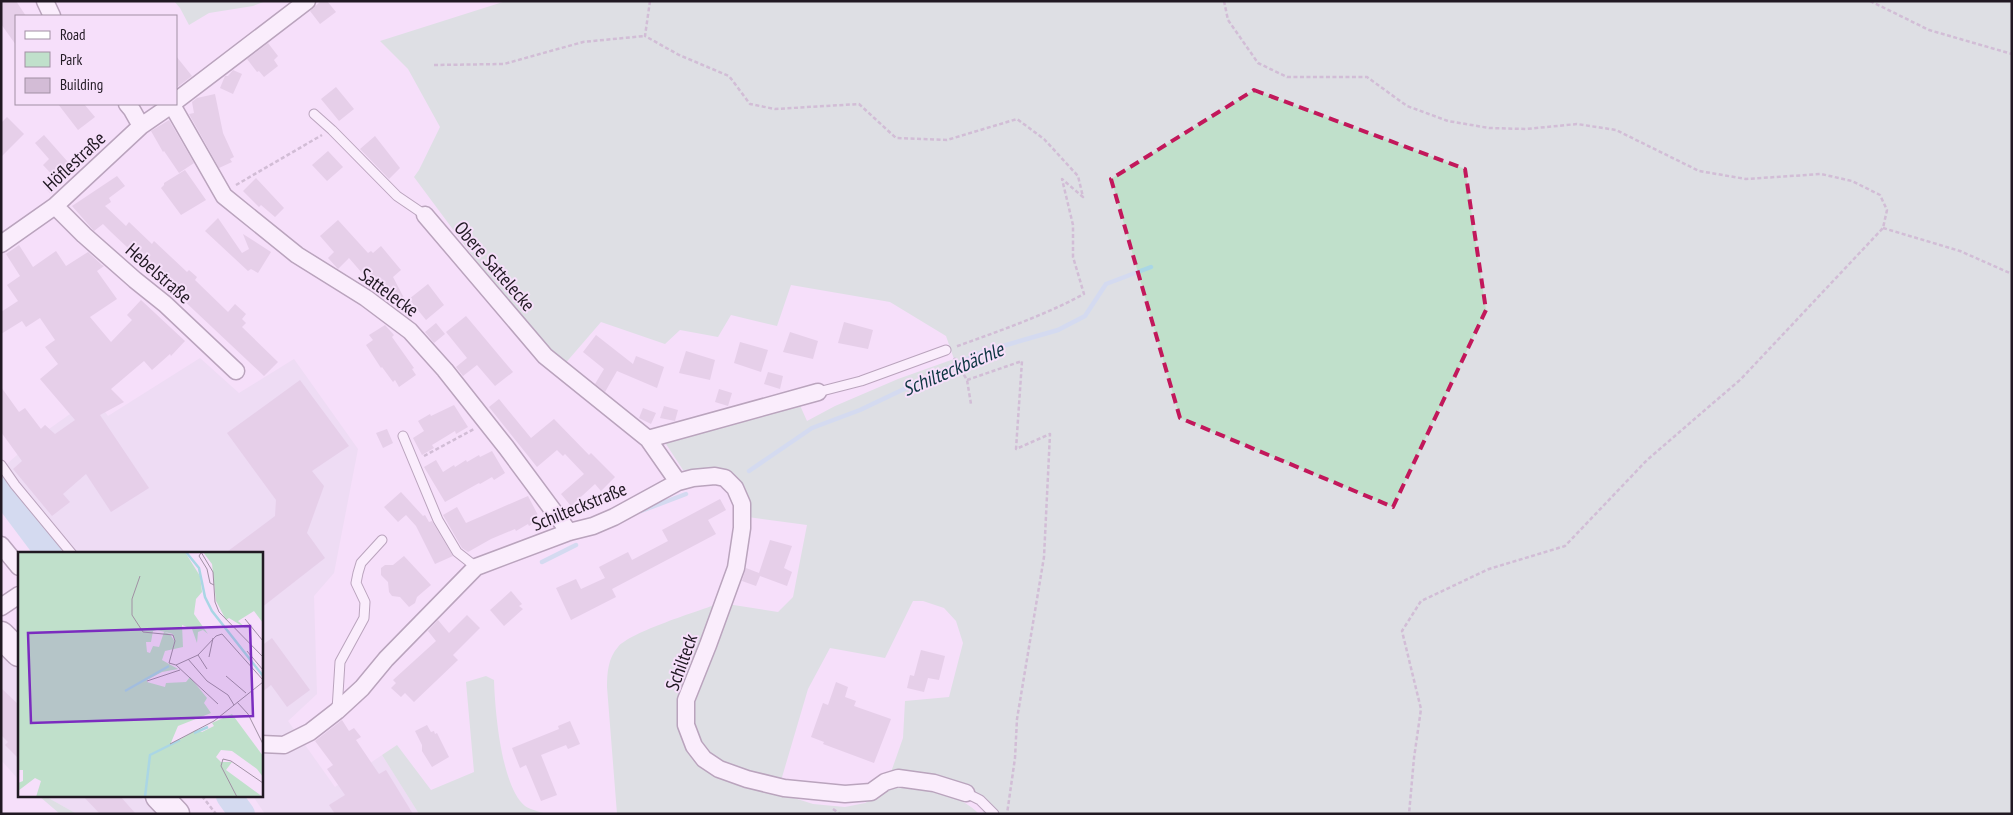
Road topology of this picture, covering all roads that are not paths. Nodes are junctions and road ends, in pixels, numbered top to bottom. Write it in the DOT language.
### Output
graph roads {
  1 [pos="45,1"];
  2 [pos="308,1"];
  3 [pos="52,15"];
  4 [pos="178,99"];
  5 [pos="128,105"];
  6 [pos="170,105"];
  7 [pos="174,105"];
  8 [pos="314,114"];
  9 [pos="141,126"];
  10 [pos="55,206"];
  11 [pos="425,215"];
  12 [pos="1,244"];
  13 [pos="946,350"];
  14 [pos="236,371"];
  15 [pos="818,392"];
  16 [pos="403,436"];
  17 [pos="648,439"];
  18 [pos="1,465"];
  19 [pos="678,482"];
  20 [pos="569,532"];
  21 [pos="382,540"];
  22 [pos="1,545"];
  23 [pos="70,552"];
  24 [pos="18,565"];
  25 [pos="476,567"];
  26 [pos="18,596"];
  27 [pos="1,606"];
  28 [pos="1,635"];
  29 [pos="18,652"];
  30 [pos="337,711"];
  31 [pos="262,744"];
  32 [pos="966,793"];
  33 [pos="161,798"];
  34 [pos="176,814"];
  35 [pos="994,814"];
  1 -- 3 [label="street"];
  2 -- 4 [label="street, Höflestraße"];
  5 -- 9 [label="street"];
  6 -- 9 [label="street, Höflestraße"];
  7 -- 20 [label="street, Sattelecke"];
  8 -- 11 [label="lane, Obere Sattelecke"];
  9 -- 10 [label="street, Höflestraße"];
  10 -- 12 [label="street, Höflestraße"];
  10 -- 14 [label="street, Hebelstraße"];
  11 -- 17 [label="street, Obere Sattelecke"];
  13 -- 15 [label="lane"];
  15 -- 17 [label="street"];
  16 -- 25 [label="lane"];
  17 -- 19 [label="street"];
  18 -- 23 [label="lane"];
  19 -- 20 [label="street, Schilteckstraße"];
  19 -- 32 [label="street, Schilteck"];
  20 -- 25 [label="street, Schilteckstraße"];
  21 -- 30 [label="lane"];
  22 -- 24 [label="street"];
  25 -- 30 [label="street, Schilteckstraße"];
  26 -- 27 [label="street"];
  28 -- 29 [label="main road"];
  30 -- 31 [label="street, Schilteckstraße"];
  32 -- 35 [label="lane"];
  33 -- 34 [label="main road"];
}
